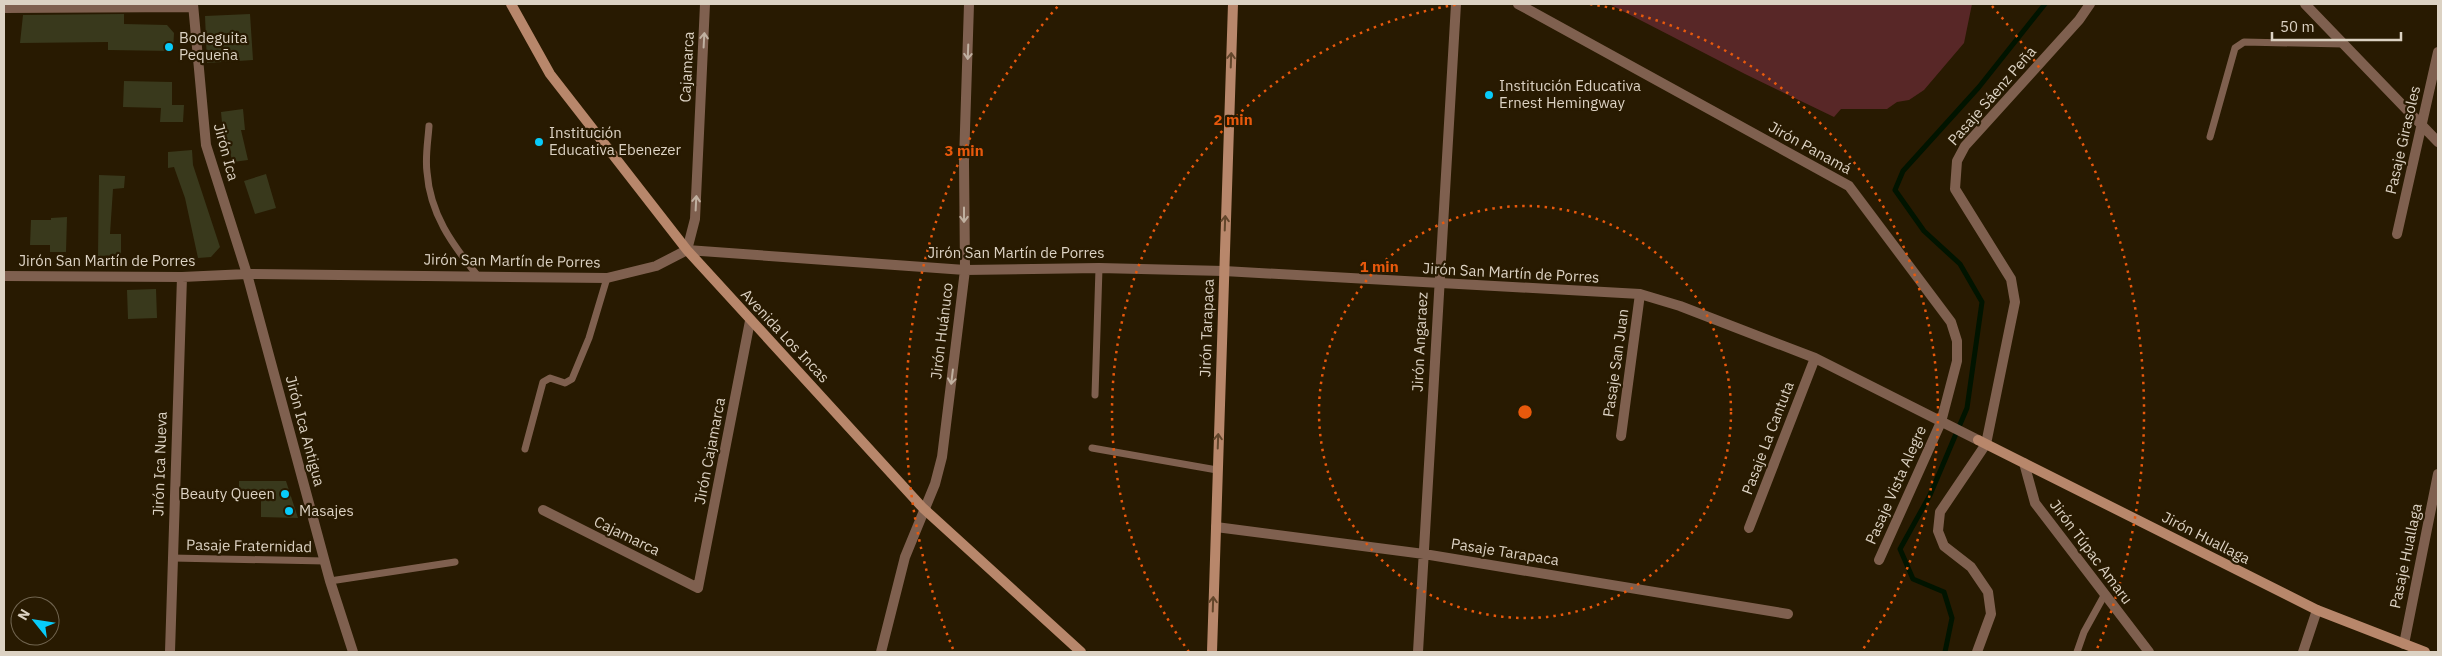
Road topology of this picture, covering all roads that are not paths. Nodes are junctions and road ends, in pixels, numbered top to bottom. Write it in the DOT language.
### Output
graph roads {
  1 [pos="511,4"];
  2 [pos="705,4"];
  3 [pos="969,4"];
  4 [pos="1233,4"];
  5 [pos="1456,4"];
  6 [pos="1518,4"];
  7 [pos="2090,4"];
  8 [pos="2305,4"];
  9 [pos="192,5"];
  10 [pos="4,8"];
  11 [pos="2344,44"];
  12 [pos="2438,52"];
  13 [pos="2422,125"];
  14 [pos="429,126"];
  15 [pos="2210,137"];
  16 [pos="2438,142"];
  17 [pos="2397,234"];
  18 [pos="687,250"];
  19 [pos="1099,268"];
  20 [pos="965,270"];
  21 [pos="1224,271"];
  22 [pos="247,274"];
  23 [pos="477,275"];
  24 [pos="4,276"];
  25 [pos="182,277"];
  26 [pos="607,278"];
  27 [pos="1439,284"];
  28 [pos="1640,294"];
  29 [pos="750,320"];
  30 [pos="1815,358"];
  31 [pos="1095,395"];
  32 [pos="1944,423"];
  33 [pos="1621,436"];
  34 [pos="1982,442"];
  35 [pos="525,448"];
  36 [pos="1092,448"];
  37 [pos="2024,463"];
  38 [pos="1218,470"];
  39 [pos="2438,474"];
  40 [pos="923,508"];
  41 [pos="543,510"];
  42 [pos="1216,527"];
  43 [pos="1749,528"];
  44 [pos="1424,554"];
  45 [pos="172,558"];
  46 [pos="1879,560"];
  47 [pos="325,561"];
  48 [pos="455,562"];
  49 [pos="330,581"];
  50 [pos="698,588"];
  51 [pos="2105,594"];
  52 [pos="2317,610"];
  53 [pos="1788,614"];
  54 [pos="2404,644"];
  55 [pos="2147,651"];
  56 [pos="170,652"];
  57 [pos="353,652"];
  58 [pos="881,652"];
  59 [pos="1081,652"];
  60 [pos="1212,652"];
  61 [pos="1418,652"];
  62 [pos="1977,652"];
  63 [pos="2077,652"];
  64 [pos="2303,652"];
  65 [pos="2425,652"];
  1 -- 18 [label="street, Avenida Los Incas"];
  18 -- 2 [label="street, Cajamarca, one-way"];
  3 -- 20 [label="street, Jirón Huánuco, one-way"];
  21 -- 4 [label="street, Jirón Tarapaca, one-way"];
  5 -- 27 [label="street, Jirón Angaraez"];
  6 -- 32 [label="street, Jirón Panamá"];
  7 -- 34 [label="street, Pasaje Sáenz Peña"];
  8 -- 11 [label="street"];
  9 -- 10 [label="street"];
  9 -- 22 [label="street, Jirón Ica"];
  11 -- 13 [label="street"];
  11 -- 15 [label="lane"];
  12 -- 13 [label="street, Pasaje Girasoles"];
  13 -- 16 [label="street"];
  13 -- 17 [label="street, Pasaje Girasoles"];
  14 -- 23 [label="lane"];
  18 -- 20 [label="street, Jirón San Martín de Porres"];
  18 -- 26 [label="street, Jirón San Martín de Porres"];
  18 -- 29 [label="street, Avenida Los Incas"];
  19 -- 20 [label="street, Jirón San Martín de Porres"];
  19 -- 21 [label="street, Jirón San Martín de Porres"];
  19 -- 31 [label="lane"];
  20 -- 40 [label="street, Jirón Huánuco, one-way"];
  21 -- 27 [label="street, Jirón San Martín de Porres"];
  38 -- 21 [label="street, Jirón Tarapaca, one-way"];
  22 -- 23 [label="street, Jirón San Martín de Porres"];
  22 -- 25 [label="street, Jirón San Martín de Porres"];
  22 -- 47 [label="street, Jirón Ica Antigua"];
  23 -- 26 [label="street, Jirón San Martín de Porres"];
  24 -- 25 [label="street, Jirón San Martín de Porres"];
  25 -- 45 [label="street, Jirón Ica Nueva"];
  26 -- 35 [label="lane"];
  27 -- 28 [label="street, Jirón San Martín de Porres"];
  27 -- 44 [label="street, Jirón Angaraez"];
  28 -- 30 [label="street, Jirón San Martín de Porres"];
  28 -- 33 [label="street, Pasaje San Juan"];
  29 -- 40 [label="street, Avenida Los Incas"];
  29 -- 50 [label="street, Jirón Cajamarca"];
  30 -- 32 [label="street, Jirón San Martín de Porres"];
  30 -- 43 [label="street, Pasaje La Cantuta"];
  32 -- 34 [label="street, Jirón San Martín de Porres"];
  32 -- 46 [label="street, Pasaje Vista Alegre"];
  34 -- 37 [label="street, Jirón Huallaga"];
  34 -- 62 [label="street"];
  36 -- 38 [label="lane"];
  37 -- 51 [label="street, Jirón Túpac Amaru"];
  37 -- 52 [label="street, Jirón Huallaga"];
  38 -- 42 [label="street, Jirón Tarapaca"];
  39 -- 54 [label="street, Pasaje Huallaga"];
  40 -- 58 [label="street, Jirón Huánuco"];
  40 -- 59 [label="street, Avenida Los Incas"];
  41 -- 50 [label="street, Cajamarca"];
  42 -- 44 [label="street, Pasaje Tarapaca"];
  60 -- 42 [label="street, Jirón Tarapaca, one-way"];
  44 -- 53 [label="street, Pasaje Tarapaca"];
  44 -- 61 [label="street, Jirón Angaraez"];
  45 -- 47 [label="lane, Pasaje Fraternidad"];
  45 -- 56 [label="street, Jirón Ica Nueva"];
  47 -- 49 [label="street, Jirón Ica Antigua"];
  48 -- 49 [label="lane"];
  49 -- 57 [label="street, Jirón Ica Antigua"];
  51 -- 55 [label="street, Jirón Túpac Amaru"];
  51 -- 63 [label="lane"];
  52 -- 54 [label="street, Jirón Huallaga"];
  52 -- 64 [label="street"];
  54 -- 65 [label="street, Jirón Huallaga"];
}
